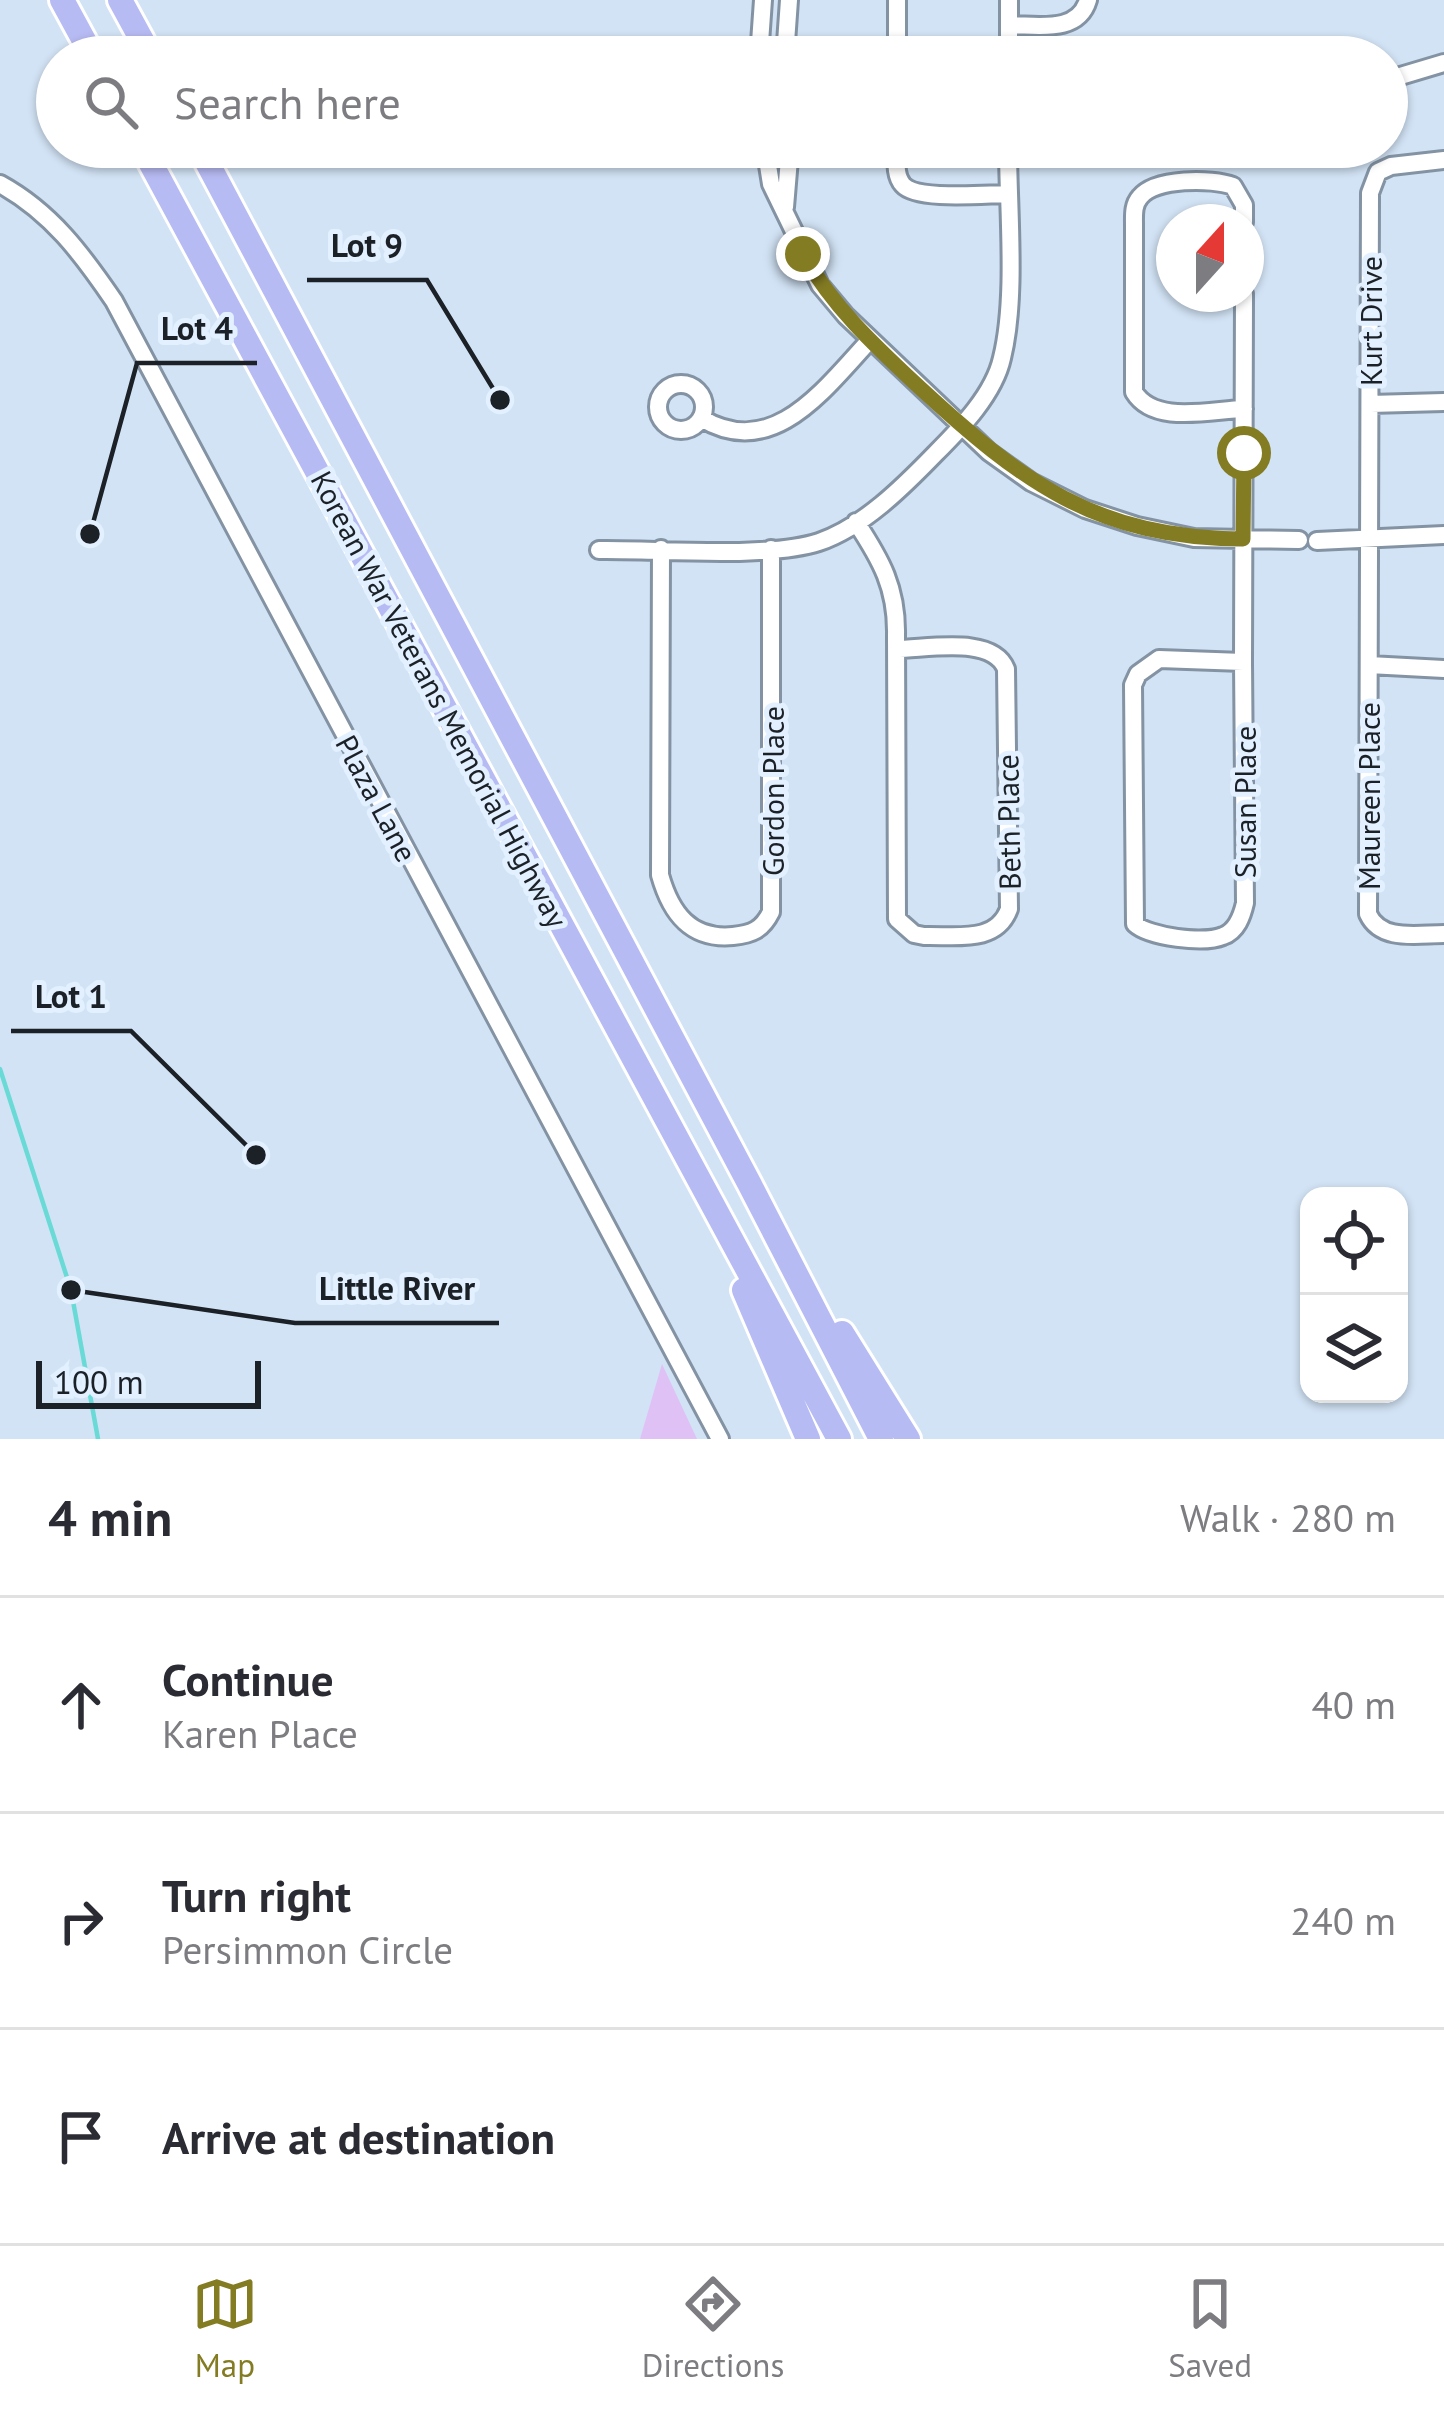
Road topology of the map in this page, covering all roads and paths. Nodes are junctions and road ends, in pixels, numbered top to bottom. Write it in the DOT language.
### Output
graph roads {
  1 [pos="62,0"];
  2 [pos="120,0"];
  3 [pos="763,0"];
  4 [pos="789,0"];
  5 [pos="897,0"];
  6 [pos="1009,0"];
  7 [pos="1088,0"];
  8 [pos="1009,25"];
  9 [pos="82,36"];
  10 [pos="140,36"];
  11 [pos="760,36"];
  12 [pos="786,36"];
  13 [pos="897,36"];
  14 [pos="1009,36"];
  15 [pos="1444,63"];
  16 [pos="1408,74"];
  17 [pos="1444,160"];
  18 [pos="1408,164"];
  19 [pos="153,168"];
  20 [pos="210,168"];
  21 [pos="768,168"];
  22 [pos="788,168"];
  23 [pos="897,168"];
  24 [pos="1008,168"];
  25 [pos="1387,168"];
  26 [pos="0,184"];
  27 [pos="1008,194"];
  28 [pos="1243,204"];
  29 [pos="785,207"];
  30 [pos="1244,312"];
  31 [pos="870,340"];
  32 [pos="1444,402"];
  33 [pos="1370,404"];
  34 [pos="1244,409"];
  35 [pos="701,418"];
  36 [pos="962,427"];
  37 [pos="856,522"];
  38 [pos="1444,535"];
  39 [pos="1243,539"];
  40 [pos="1370,540"];
  41 [pos="771,549"];
  42 [pos="599,550"];
  43 [pos="661,550"];
  44 [pos="896,649"];
  45 [pos="1244,662"];
  46 [pos="1369,665"];
  47 [pos="1444,669"];
  48 [pos="1444,934"];
  49 [pos="749,1183"];
  50 [pos="738,1252"];
  51 [pos="720,1439"];
  52 [pos="808,1439"];
  53 [pos="839,1439"];
  54 [pos="880,1439"];
  55 [pos="908,1439"];
  1 -- 9 [label="highway"];
  2 -- 10 [label="highway"];
  3 -- 11 [label="street"];
  4 -- 12 [label="street"];
  5 -- 13 [label="street"];
  6 -- 8 [label="street"];
  7 -- 8 [label="street"];
  8 -- 14 [label="street"];
  15 -- 16 [label="street"];
  17 -- 18 [label="street, Kurt Drive"];
  19 -- 50 [label="highway, Korean War Veterans Memorial Highway"];
  20 -- 49 [label="highway, Korean War Veterans Memorial Highway"];
  21 -- 29 [label="street"];
  22 -- 29 [label="street"];
  23 -- 27 [label="street"];
  24 -- 27 [label="street"];
  25 -- 33 [label="street, Kurt Drive"];
  26 -- 51 [label="street, Plaza Lane"];
  27 -- 36 [label="street"];
  28 -- 34 [label="street"];
  29 -- 31 [label="street"];
  30 -- 34 [label="street, Susan Place"];
  31 -- 35 [label="street"];
  31 -- 36 [label="street"];
  32 -- 33 [label="street"];
  33 -- 40 [label="street, Kurt Drive"];
  34 -- 39 [label="street, Susan Place"];
  36 -- 37 [label="street"];
  36 -- 39 [label="street"];
  37 -- 41 [label="street"];
  37 -- 44 [label="street, Beth Place"];
  38 -- 40 [label="street"];
  39 -- 40 [label="street"];
  39 -- 45 [label="street, Susan Place"];
  40 -- 46 [label="street, Maureen Place"];
  41 -- 43 [label="street"];
  41 -- 43 [label="street, Gordon Place"];
  42 -- 43 [label="street"];
  44 -- 44 [label="street, Beth Place"];
  45 -- 45 [label="street, Susan Place"];
  46 -- 47 [label="street, Maureen Place"];
  46 -- 48 [label="street, Maureen Place"];
  49 -- 54 [label="highway, Korean War Veterans Memorial Highway"];
  49 -- 55 [label="highway, Korean War Veterans Memorial Highway"];
  50 -- 52 [label="highway, Korean War Veterans Memorial Highway"];
  50 -- 53 [label="highway, Korean War Veterans Memorial Highway"];
}
